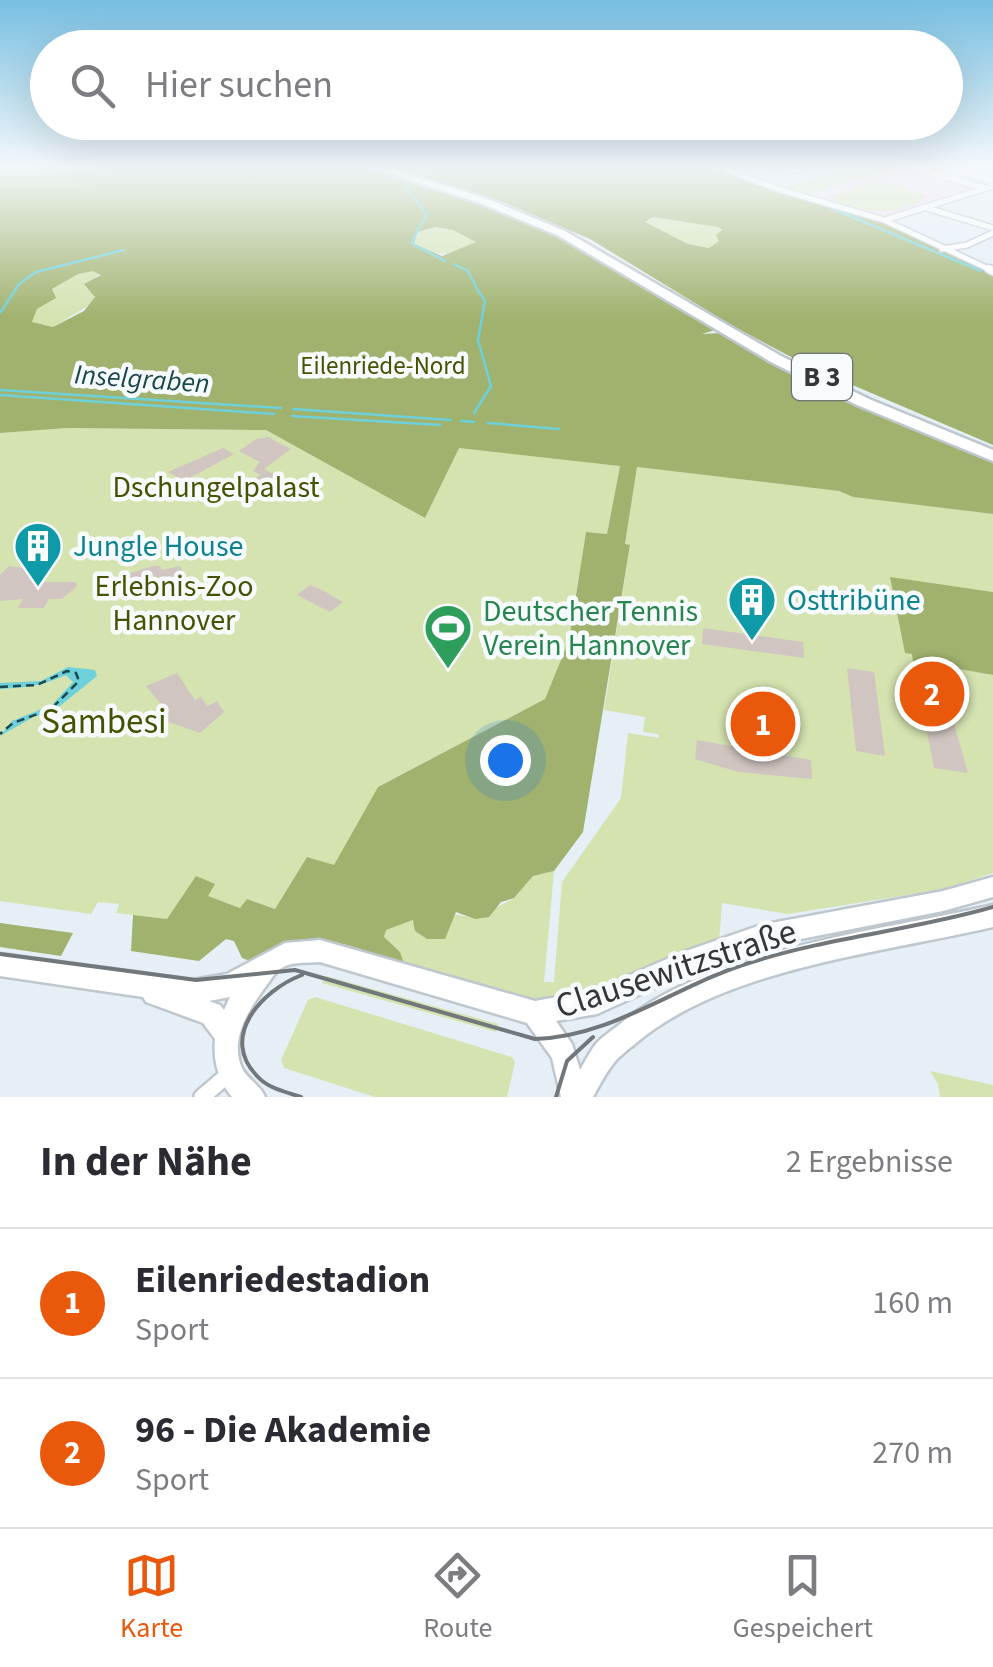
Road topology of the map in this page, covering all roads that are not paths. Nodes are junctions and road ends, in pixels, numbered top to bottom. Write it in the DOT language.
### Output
graph roads {
  1 [pos="523,217"];
  2 [pos="529,217"];
  3 [pos="874,217"];
  4 [pos="894,217"];
  5 [pos="954,217"];
  6 [pos="884,220"];
  7 [pos="993,230"];
  8 [pos="941,249"];
  9 [pos="993,272"];
  10 [pos="993,453"];
  11 [pos="993,887"];
  12 [pos="993,916"];
  13 [pos="303,951"];
  14 [pos="0,965"];
  15 [pos="127,985"];
  16 [pos="534,1013"];
  17 [pos="227,1035"];
  18 [pos="230,1073"];
  19 [pos="202,1097"];
  20 [pos="252,1097"];
  21 [pos="576,1097"];
  1 -- 10 [label="highway, B 3"];
  2 -- 10 [label="highway, B 3"];
  3 -- 6 [label="street"];
  4 -- 6 [label="street"];
  5 -- 7 [label="street"];
  6 -- 8 [label="street"];
  7 -- 8 [label="street"];
  8 -- 9 [label="street"];
  11 -- 16 [label="street, Clausewitzstraße"];
  12 -- 21 [label="street, Clausewitzstraße"];
  13 -- 15 [label="street"];
  13 -- 16 [label="street"];
  13 -- 17 [label="street"];
  14 -- 15 [label="street"];
  15 -- 17 [label="street"];
  16 -- 21 [label="street"];
  17 -- 18 [label="street"];
  18 -- 19 [label="street"];
  18 -- 20 [label="street"];
}
